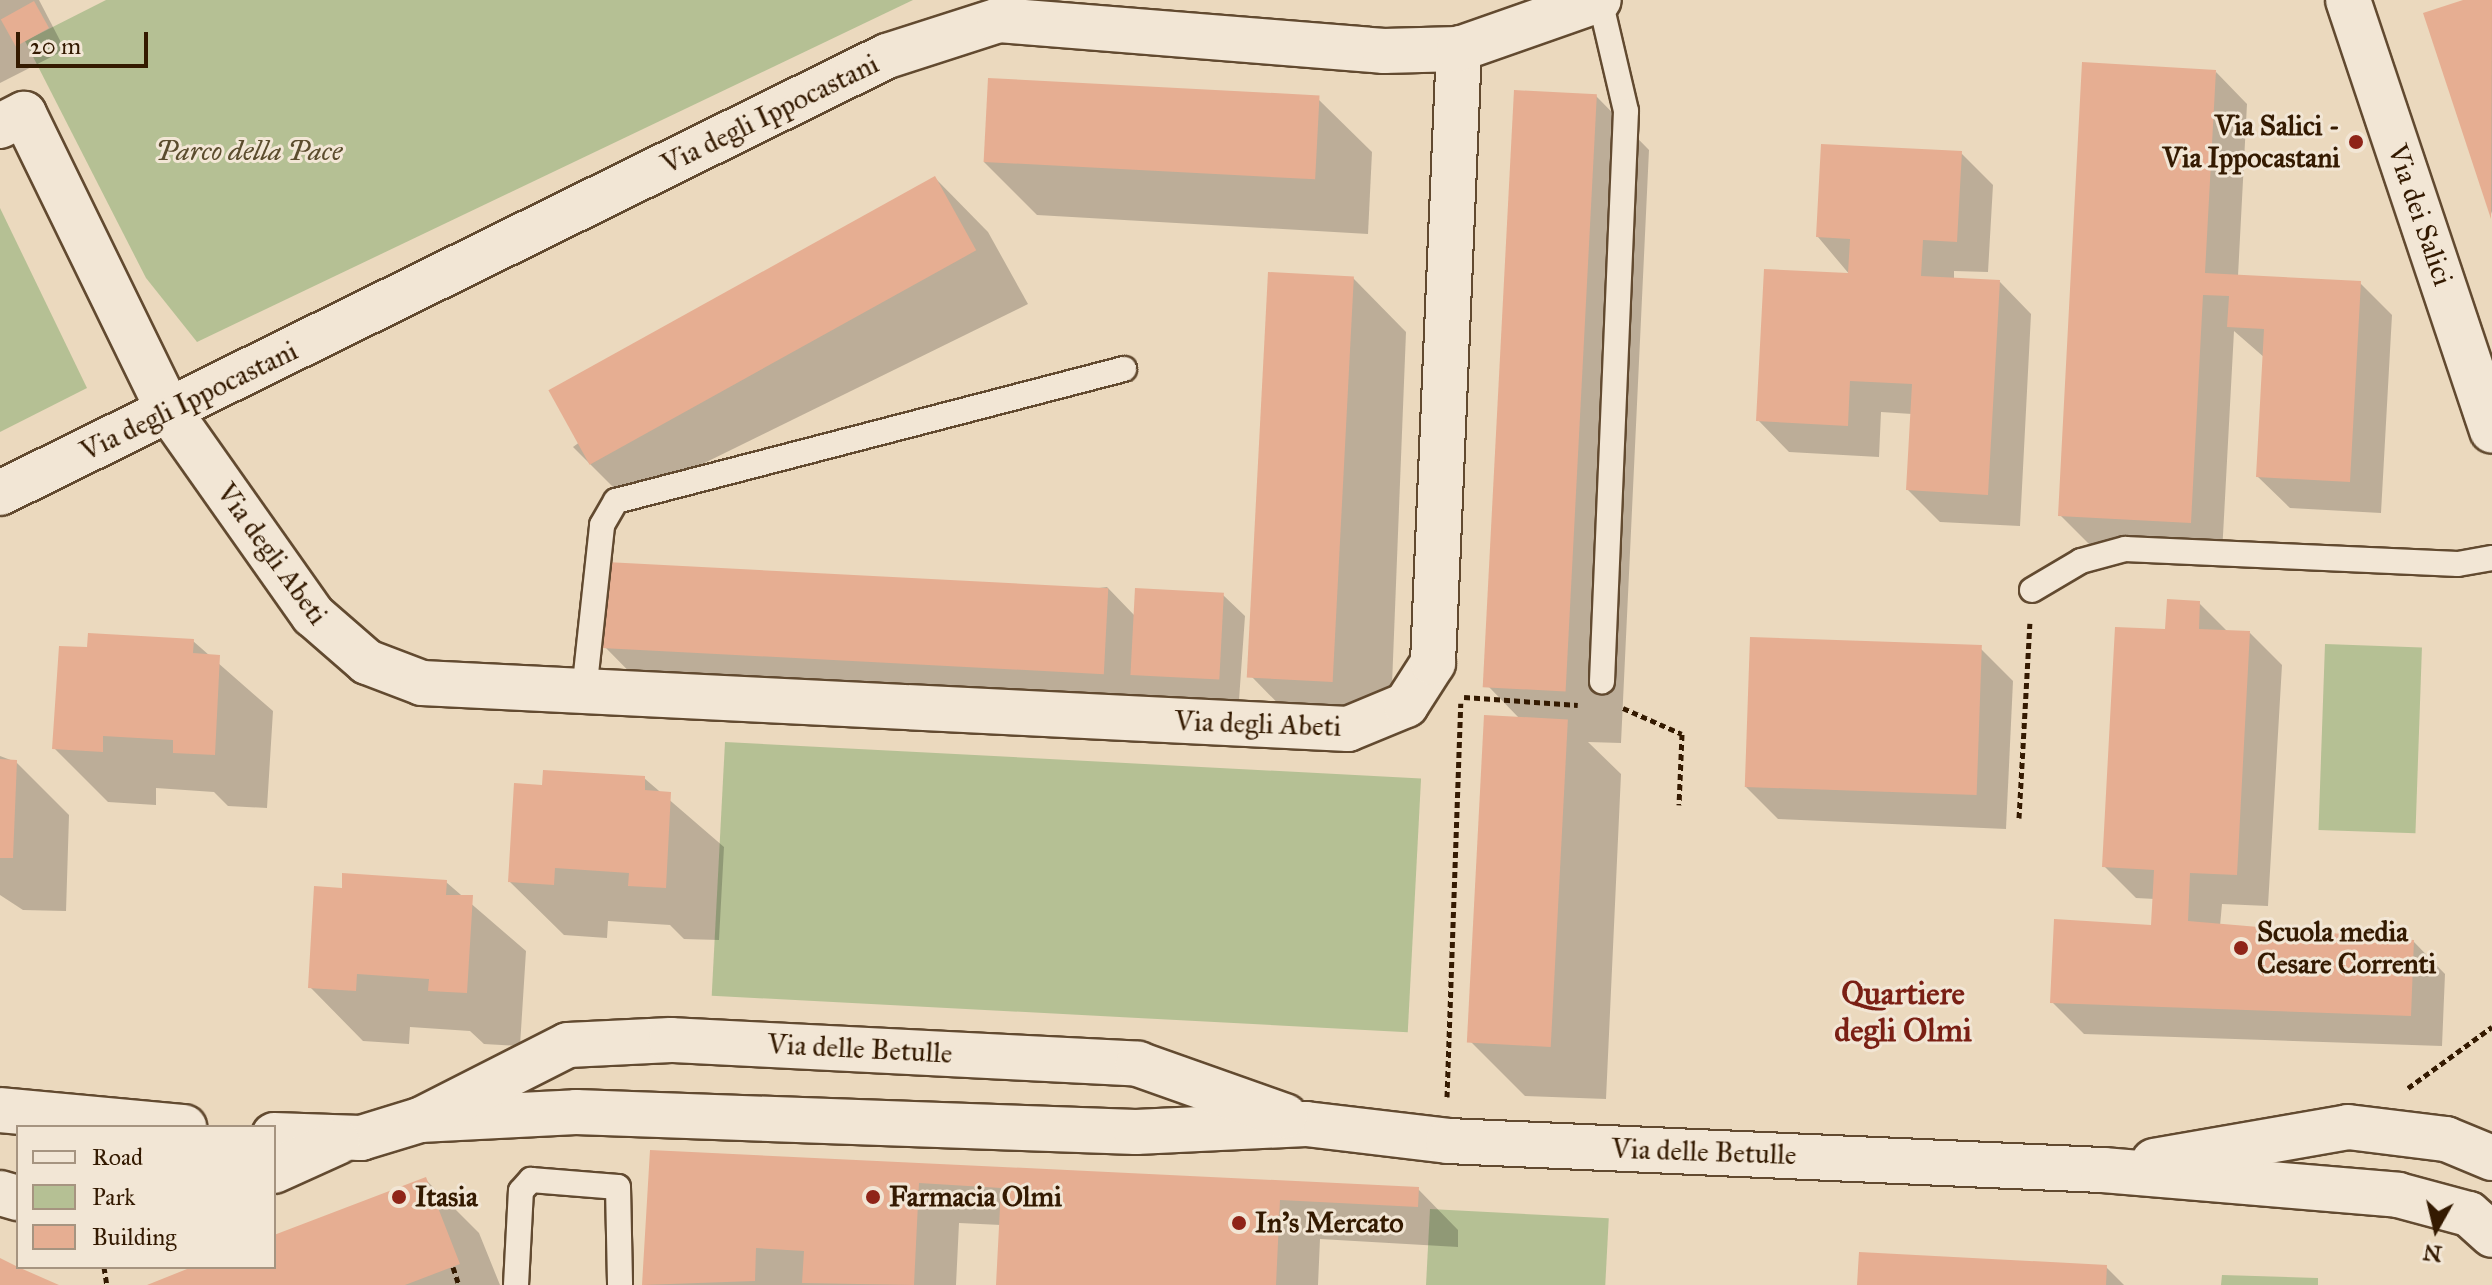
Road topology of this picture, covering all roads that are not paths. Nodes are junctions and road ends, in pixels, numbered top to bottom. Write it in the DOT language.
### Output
graph roads {
  1 [pos="1599,0"];
  2 [pos="2355,2"];
  3 [pos="1000,10"];
  4 [pos="1095,15"];
  5 [pos="1459,49"];
  6 [pos="0,126"];
  7 [pos="1124,369"];
  8 [pos="169,411"];
  9 [pos="2492,431"];
  10 [pos="0,493"];
  11 [pos="2492,558"];
  12 [pos="2032,590"];
  13 [pos="1602,681"];
  14 [pos="584,692"];
  15 [pos="0,1110"];
  16 [pos="420,1120"];
  17 [pos="1306,1124"];
  18 [pos="162,1125"];
  19 [pos="276,1135"];
  20 [pos="342,1140"];
  21 [pos="2492,1158"];
  22 [pos="276,1170"];
  23 [pos="2103,1170"];
  24 [pos="2492,1235"];
  25 [pos="516,1285"];
  26 [pos="620,1285"];
  1 -- 5 [label="street, Via degli Ippocastani"];
  1 -- 13 [label="lane"];
  2 -- 9 [label="street, Via dei Salici"];
  3 -- 4 [label="street, Via degli Ippocastani"];
  3 -- 8 [label="street, Via degli Ippocastani"];
  4 -- 5 [label="street, Via degli Ippocastani"];
  5 -- 14 [label="street, Via degli Abeti"];
  6 -- 8 [label="street, Via degli Abeti"];
  7 -- 14 [label="lane"];
  8 -- 10 [label="street, Via degli Ippocastani"];
  8 -- 14 [label="street, Via degli Abeti"];
  11 -- 12 [label="lane"];
  15 -- 18 [label="street"];
  16 -- 17 [label="street, Via delle Betulle"];
  16 -- 17 [label="street, Via delle Betulle"];
  16 -- 20 [label="street, Via delle Betulle"];
  17 -- 23 [label="street, Via delle Betulle"];
  19 -- 20 [label="street, Via delle Betulle"];
  20 -- 22 [label="street, Via delle Betulle"];
  21 -- 23 [label="street, Via delle Betulle"];
  23 -- 24 [label="street, Via delle Betulle"];
  25 -- 26 [label="lane"];
}
